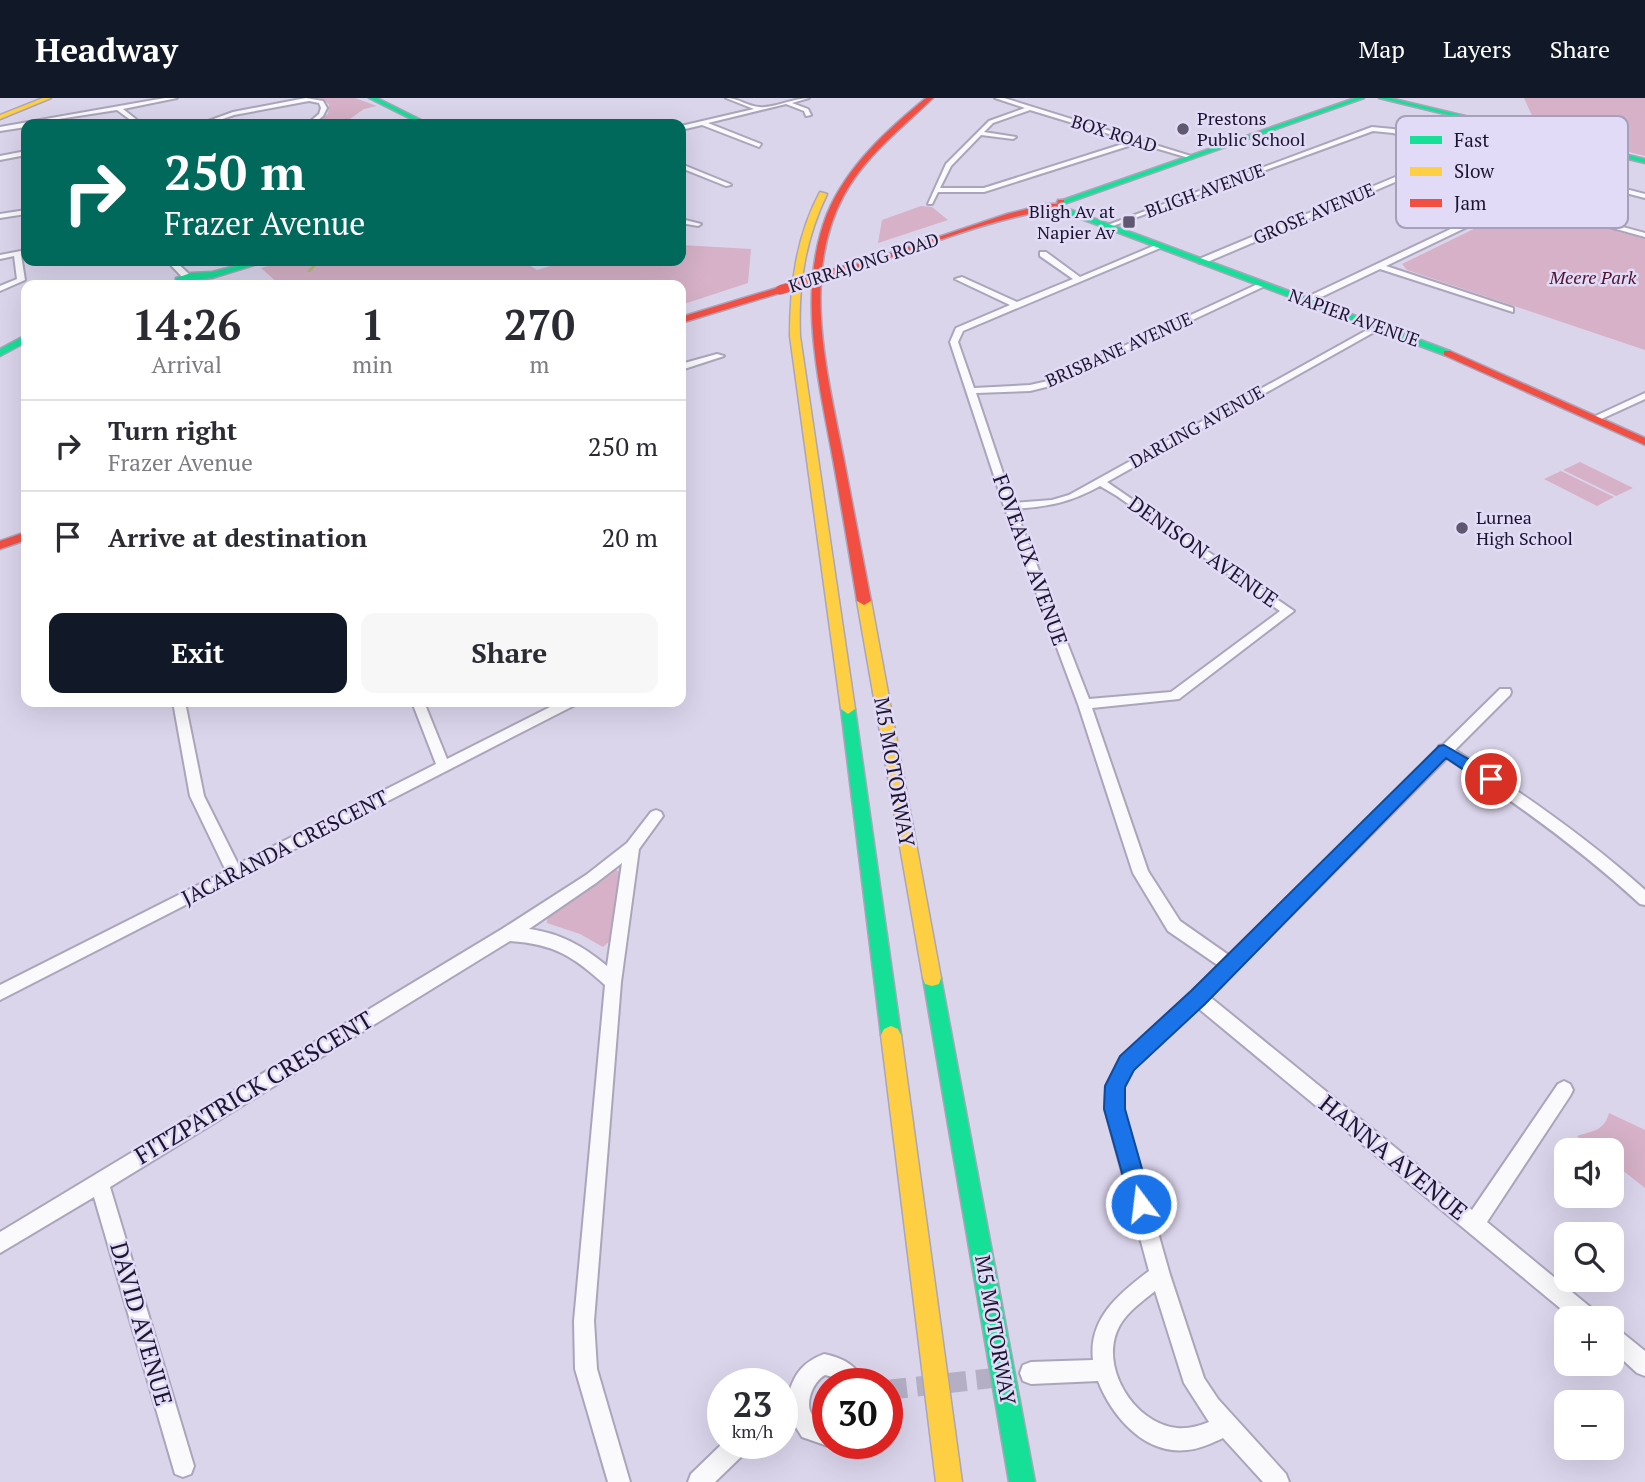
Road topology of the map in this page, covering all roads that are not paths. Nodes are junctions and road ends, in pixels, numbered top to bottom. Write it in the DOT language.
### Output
graph roads {
  1 [pos="34,98"];
  2 [pos="48,98"];
  3 [pos="174,98"];
  4 [pos="372,98"];
  5 [pos="729,98"];
  6 [pos="806,98"];
  7 [pos="916,98"];
  8 [pos="930,98"];
  9 [pos="998,98"];
  10 [pos="1361,98"];
  11 [pos="1382,98"];
  12 [pos="786,103"];
  13 [pos="118,108"];
  14 [pos="1030,108"];
  15 [pos="759,109"];
  16 [pos="0,111"];
  17 [pos="808,115"];
  18 [pos="1456,116"];
  19 [pos="0,117"];
  20 [pos="59,119"];
  21 [pos="132,119"];
  22 [pos="218,119"];
  23 [pos="316,119"];
  24 [pos="416,119"];
  25 [pos="704,123"];
  26 [pos="1375,125"];
  27 [pos="21,126"];
  28 [pos="686,127"];
  29 [pos="1382,129"];
  30 [pos="0,130"];
  31 [pos="980,133"];
  32 [pos="1396,133"];
  33 [pos="1013,137"];
  34 [pos="1138,141"];
  35 [pos="759,145"];
  36 [pos="21,154"];
  37 [pos="1191,157"];
  38 [pos="0,158"];
  39 [pos="686,168"];
  40 [pos="1396,179"];
  41 [pos="728,185"];
  42 [pos="936,190"];
  43 [pos="1628,192"];
  44 [pos="1645,196"];
  45 [pos="930,203"];
  46 [pos="1055,205"];
  47 [pos="21,213"];
  48 [pos="0,216"];
  49 [pos="686,222"];
  50 [pos="698,224"];
  51 [pos="1108,226"];
  52 [pos="1461,228"];
  53 [pos="1620,228"];
  54 [pos="1645,235"];
  55 [pos="1161,246"];
  56 [pos="21,253"];
  57 [pos="1043,254"];
  58 [pos="0,257"];
  59 [pos="1202,261"];
  60 [pos="244,266"];
  61 [pos="1382,267"];
  62 [pos="960,279"];
  63 [pos="1078,279"];
  64 [pos="21,280"];
  65 [pos="189,280"];
  66 [pos="1263,285"];
  67 [pos="0,289"];
  68 [pos="1308,300"];
  69 [pos="1017,305"];
  70 [pos="1510,310"];
  71 [pos="686,318"];
  72 [pos="1379,327"];
  73 [pos="21,341"];
  74 [pos="0,352"];
  75 [pos="720,356"];
  76 [pos="686,366"];
  77 [pos="969,391"];
  78 [pos="1645,396"];
  79 [pos="1594,419"];
  80 [pos="1645,442"];
  81 [pos="1100,482"];
  82 [pos="1009,506"];
  83 [pos="21,538"];
  84 [pos="0,545"];
  85 [pos="21,546"];
  86 [pos="0,552"];
  87 [pos="1505,692"];
  88 [pos="1084,704"];
  89 [pos="180,707"];
  90 [pos="420,707"];
  91 [pos="560,707"];
  92 [pos="1444,750"];
  93 [pos="443,766"];
  94 [pos="656,816"];
  95 [pos="632,847"];
  96 [pos="235,874"];
  97 [pos="1645,899"];
  98 [pos="509,934"];
  99 [pos="1230,965"];
  100 [pos="613,982"];
  101 [pos="1,991"];
  102 [pos="1198,998"];
  103 [pos="1564,1090"];
  104 [pos="99,1183"];
  105 [pos="1474,1224"];
  106 [pos="0,1243"];
  107 [pos="1160,1275"];
  108 [pos="1573,1306"];
  109 [pos="1624,1347"];
  110 [pos="1645,1365"];
  111 [pos="817,1368"];
  112 [pos="839,1368"];
  113 [pos="1104,1370"];
  114 [pos="812,1372"];
  115 [pos="1031,1373"];
  116 [pos="798,1389"];
  117 [pos="798,1415"];
  118 [pos="1226,1426"];
  119 [pos="812,1430"];
  120 [pos="723,1459"];
  121 [pos="183,1465"];
  122 [pos="618,1482"];
  123 [pos="699,1482"];
  124 [pos="948,1482"];
  125 [pos="1022,1482"];
  126 [pos="1278,1482"];
  1 -- 16 [label="main road"];
  2 -- 19 [label="main road"];
  3 -- 13 [label="street"];
  4 -- 24 [label="main road"];
  5 -- 15 [label="street"];
  6 -- 12 [label="street"];
  7 -- 124 [label="main road, M5 MOTORWAY"];
  8 -- 125 [label="main road, M5 MOTORWAY"];
  9 -- 14 [label="street, BOX ROAD"];
  10 -- 37 [label="main road, KURRAJONG ROAD"];
  11 -- 18 [label="main road"];
  12 -- 15 [label="street"];
  12 -- 17 [label="street"];
  13 -- 20 [label="street"];
  13 -- 21 [label="street"];
  14 -- 31 [label="street"];
  14 -- 34 [label="street, BOX ROAD"];
  15 -- 25 [label="street"];
  22 -- 23 [label="street"];
  25 -- 28 [label="street"];
  25 -- 35 [label="street"];
  26 -- 29 [label="street, BLIGH AVENUE"];
  27 -- 30 [label="street"];
  29 -- 32 [label="street, BLIGH AVENUE"];
  29 -- 51 [label="street, BLIGH AVENUE"];
  31 -- 33 [label="street"];
  31 -- 42 [label="street"];
  34 -- 37 [label="street, BOX ROAD"];
  34 -- 42 [label="street"];
  36 -- 38 [label="street"];
  37 -- 46 [label="main road, KURRAJONG ROAD"];
  39 -- 41 [label="street"];
  40 -- 59 [label="street, GROSE AVENUE"];
  42 -- 45 [label="street"];
  43 -- 44 [label="street, BLIGH AVENUE"];
  46 -- 51 [label="main road, NAPIER AVENUE"];
  46 -- 71 [label="main road, KURRAJONG ROAD, bridge"];
  47 -- 48 [label="street"];
  49 -- 50 [label="street"];
  51 -- 55 [label="main road, NAPIER AVENUE"];
  52 -- 61 [label="street"];
  53 -- 54 [label="street"];
  55 -- 59 [label="main road, NAPIER AVENUE"];
  55 -- 63 [label="street, FOVEAUX AVENUE"];
  56 -- 58 [label="street"];
  57 -- 63 [label="street"];
  59 -- 66 [label="main road, NAPIER AVENUE"];
  60 -- 65 [label="main road"];
  61 -- 68 [label="street"];
  61 -- 70 [label="street"];
  62 -- 69 [label="street"];
  63 -- 69 [label="street, FOVEAUX AVENUE"];
  64 -- 67 [label="street"];
  66 -- 68 [label="main road, NAPIER AVENUE"];
  66 -- 77 [label="street, BRISBANE AVENUE"];
  68 -- 72 [label="main road, NAPIER AVENUE"];
  69 -- 77 [label="street, FOVEAUX AVENUE"];
  72 -- 79 [label="main road, NAPIER AVENUE"];
  72 -- 81 [label="street, DARLING AVENUE"];
  73 -- 74 [label="main road"];
  75 -- 76 [label="street"];
  77 -- 82 [label="street, FOVEAUX AVENUE"];
  78 -- 79 [label="street"];
  79 -- 80 [label="main road, NAPIER AVENUE"];
  81 -- 82 [label="street, DARLING AVENUE"];
  81 -- 88 [label="street, DENISON AVENUE"];
  82 -- 88 [label="street, FOVEAUX AVENUE"];
  83 -- 84 [label="main road"];
  85 -- 86 [label="main road"];
  87 -- 92 [label="street"];
  88 -- 99 [label="street, FOVEAUX AVENUE"];
  89 -- 96 [label="street"];
  90 -- 93 [label="street"];
  91 -- 93 [label="street, JACARANDA CRESCENT"];
  92 -- 97 [label="street"];
  92 -- 99 [label="street"];
  93 -- 96 [label="street, JACARANDA CRESCENT"];
  94 -- 95 [label="street, FITZPATRICK CRESCENT"];
  95 -- 98 [label="street, FITZPATRICK CRESCENT"];
  95 -- 100 [label="street, FITZPATRICK CRESCENT"];
  96 -- 101 [label="street, JACARANDA CRESCENT"];
  98 -- 100 [label="street"];
  98 -- 104 [label="street, FITZPATRICK CRESCENT"];
  99 -- 102 [label="street"];
  100 -- 122 [label="street, FITZPATRICK CRESCENT"];
  102 -- 105 [label="street, HANNA AVENUE"];
  102 -- 107 [label="street"];
  103 -- 105 [label="street"];
  104 -- 106 [label="street, FITZPATRICK CRESCENT"];
  104 -- 121 [label="street, DAVID AVENUE"];
  105 -- 108 [label="street, HANNA AVENUE"];
  107 -- 113 [label="street"];
  107 -- 118 [label="street"];
  109 -- 110 [label="street"];
  111 -- 112 [label="street"];
  113 -- 115 [label="street"];
  113 -- 118 [label="street"];
  114 -- 116 [label="street"];
  117 -- 119 [label="street"];
  118 -- 126 [label="street"];
  120 -- 123 [label="street"];
}
